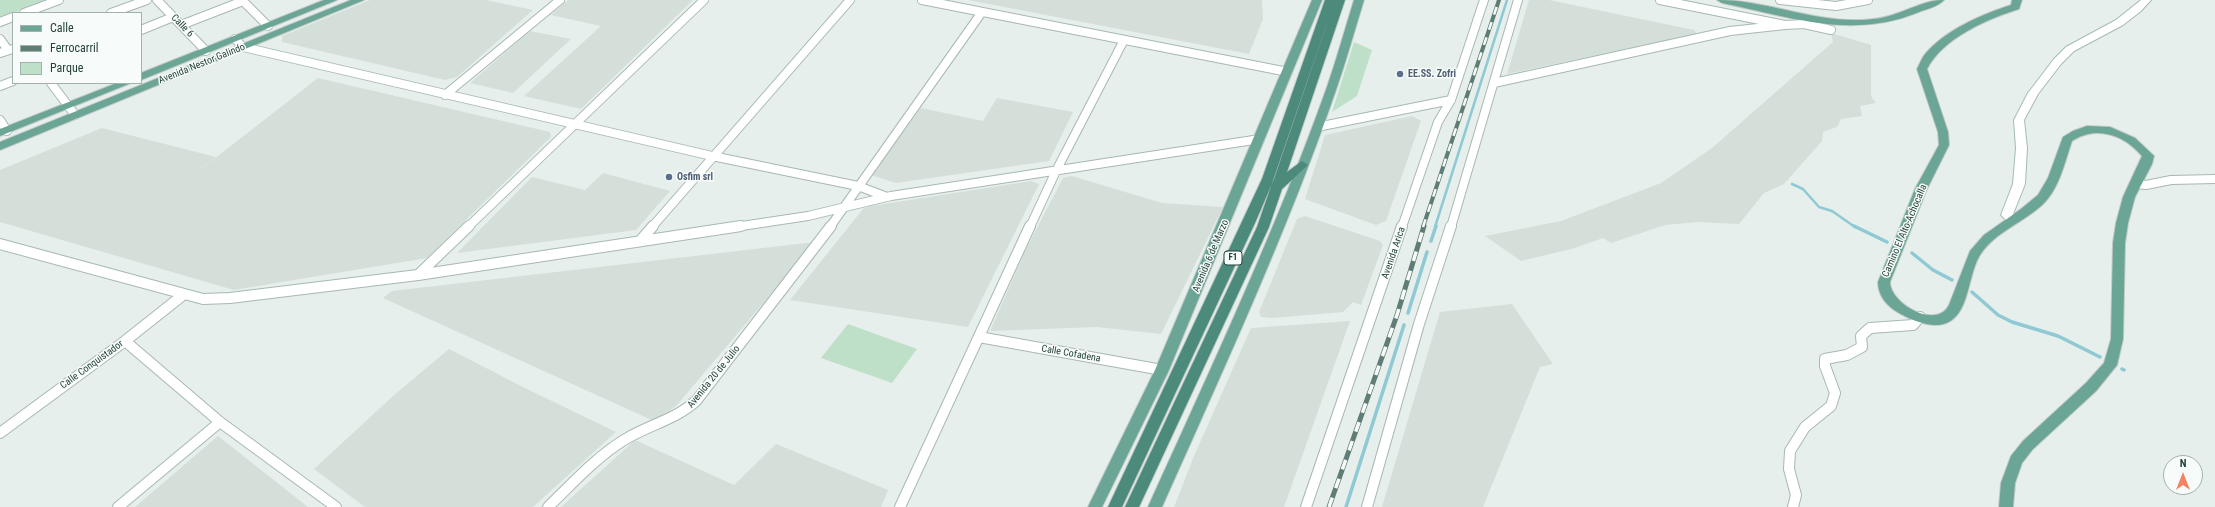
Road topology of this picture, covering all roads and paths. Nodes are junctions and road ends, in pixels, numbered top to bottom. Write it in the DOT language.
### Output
graph roads {
  1 [pos="59,0"];
  2 [pos="147,0"];
  3 [pos="157,0"];
  4 [pos="359,0"];
  5 [pos="560,0"];
  6 [pos="704,0"];
  7 [pos="850,0"];
  8 [pos="922,0"];
  9 [pos="1318,0"];
  10 [pos="1330,0"];
  11 [pos="1340,0"];
  12 [pos="1359,0"];
  13 [pos="1484,0"];
  14 [pos="1518,0"];
  15 [pos="1660,0"];
  16 [pos="1722,0"];
  17 [pos="1780,0"];
  18 [pos="1835,0"];
  19 [pos="1868,0"];
  20 [pos="1939,0"];
  21 [pos="2017,0"];
  22 [pos="2146,0"];
  23 [pos="243,1"];
  24 [pos="328,1"];
  25 [pos="1814,3"];
  26 [pos="27,12"];
  27 [pos="114,12"];
  28 [pos="982,12"];
  29 [pos="12,17"];
  30 [pos="173,17"];
  31 [pos="0,22"];
  32 [pos="180,25"];
  33 [pos="1785,25"];
  34 [pos="268,26"];
  35 [pos="142,30"];
  36 [pos="1831,30"];
  37 [pos="235,39"];
  38 [pos="0,40"];
  39 [pos="1124,40"];
  40 [pos="243,47"];
  41 [pos="7,51"];
  42 [pos="206,51"];
  43 [pos="1288,72"];
  44 [pos="142,77"];
  45 [pos="12,81"];
  46 [pos="1494,83"];
  47 [pos="52,84"];
  48 [pos="124,84"];
  49 [pos="0,86"];
  50 [pos="445,95"];
  51 [pos="1451,100"];
  52 [pos="72,111"];
  53 [pos="0,120"];
  54 [pos="575,124"];
  55 [pos="1316,127"];
  56 [pos="3,132"];
  57 [pos="1260,139"];
  58 [pos="0,146"];
  59 [pos="712,156"];
  60 [pos="1302,165"];
  61 [pos="1056,171"];
  62 [pos="2215,178"];
  63 [pos="2135,184"];
  64 [pos="858,186"];
  65 [pos="1278,187"];
  66 [pos="887,197"];
  67 [pos="846,207"];
  68 [pos="2013,220"];
  69 [pos="640,241"];
  70 [pos="0,244"];
  71 [pos="418,275"];
  72 [pos="183,295"];
  73 [pos="1920,317"];
  74 [pos="979,337"];
  75 [pos="125,341"];
  76 [pos="1162,370"];
  77 [pos="220,422"];
  78 [pos="0,433"];
  79 [pos="118,507"];
  80 [pos="336,507"];
  81 [pos="548,507"];
  82 [pos="900,507"];
  83 [pos="1095,507"];
  84 [pos="1115,507"];
  85 [pos="1132,507"];
  86 [pos="1155,507"];
  87 [pos="1306,507"];
  88 [pos="1367,507"];
  89 [pos="1792,507"];
  90 [pos="2006,507"];
  1 -- 26 [label="street"];
  2 -- 27 [label="street"];
  3 -- 30 [label="street, Calle 6"];
  4 -- 40 [label="main road, Avenida Nestor Galindo"];
  5 -- 50 [label="street"];
  6 -- 54 [label="street"];
  7 -- 59 [label="street"];
  8 -- 28 [label="street"];
  9 -- 43 [label="main road, Avenida 6 de Marzo"];
  10 -- 84 [label="highway, Avenida 6 de Marzo / F1"];
  11 -- 65 [label="highway, F1"];
  12 -- 55 [label="main road"];
  13 -- 51 [label="street, Avenida Arica"];
  14 -- 46 [label="street"];
  15 -- 33 [label="street"];
  16 -- 20 [label="main road"];
  17 -- 25 [label="street"];
  18 -- 25 [label="street"];
  19 -- 25 [label="street"];
  21 -- 73 [label="main road, Camino El Alto-Achocalla"];
  22 -- 68 [label="main road"];
  23 -- 32 [label="street"];
  23 -- 34 [label="street"];
  24 -- 34 [label="main road, Avenida Nestor Galindo"];
  28 -- 39 [label="street"];
  28 -- 64 [label="street, Avenida 20 de Julio"];
  29 -- 31 [label="street"];
  30 -- 32 [label="street, Calle 6"];
  30 -- 35 [label="street"];
  32 -- 42 [label="street, Calle 6"];
  33 -- 36 [label="street"];
  33 -- 46 [label="street"];
  34 -- 37 [label="main road, Avenida Nestor Galindo"];
  37 -- 40 [label="street"];
  37 -- 42 [label="main road, Avenida Nestor Galindo"];
  38 -- 41 [label="street"];
  39 -- 43 [label="street"];
  39 -- 61 [label="street"];
  40 -- 50 [label="street"];
  40 -- 52 [label="main road, Avenida Nestor Galindo"];
  42 -- 44 [label="main road, Avenida Nestor Galindo"];
  43 -- 57 [label="main road, Avenida 6 de Marzo"];
  45 -- 49 [label="street"];
  46 -- 88 [label="street"];
  47 -- 52 [label="street"];
  48 -- 52 [label="main road, Avenida Nestor Galindo"];
  50 -- 54 [label="street"];
  51 -- 55 [label="street"];
  51 -- 87 [label="street, Avenida Arica"];
  52 -- 56 [label="main road, Avenida Nestor Galindo"];
  52 -- 58 [label="main road, Avenida Nestor Galindo"];
  53 -- 56 [label="street"];
  54 -- 59 [label="street"];
  54 -- 71 [label="street"];
  55 -- 60 [label="main road"];
  57 -- 61 [label="street"];
  57 -- 76 [label="main road, Avenida 6 de Marzo"];
  59 -- 64 [label="street"];
  59 -- 69 [label="street"];
  60 -- 65 [label="highway"];
  60 -- 86 [label="main road"];
  61 -- 66 [label="street"];
  61 -- 74 [label="street"];
  62 -- 63 [label="street"];
  63 -- 68 [label="main road, Camino El Alto-Achocalla"];
  63 -- 90 [label="main road, Camino El Alto-Achocalla"];
  64 -- 66 [label="street"];
  64 -- 67 [label="street, Avenida 20 de Julio"];
  65 -- 85 [label="highway, F1"];
  66 -- 67 [label="street"];
  67 -- 69 [label="street"];
  67 -- 81 [label="street, Avenida 20 de Julio"];
  68 -- 73 [label="main road, Camino El Alto-Achocalla"];
  69 -- 71 [label="street"];
  70 -- 72 [label="street"];
  71 -- 72 [label="street"];
  72 -- 75 [label="street, Calle Conquistador"];
  73 -- 89 [label="street"];
  74 -- 76 [label="street, Calle Cofadena"];
  74 -- 82 [label="street"];
  75 -- 77 [label="street"];
  75 -- 78 [label="street, Calle Conquistador"];
  76 -- 83 [label="main road, Avenida 6 de Marzo"];
  77 -- 79 [label="street"];
  77 -- 80 [label="street"];
}
